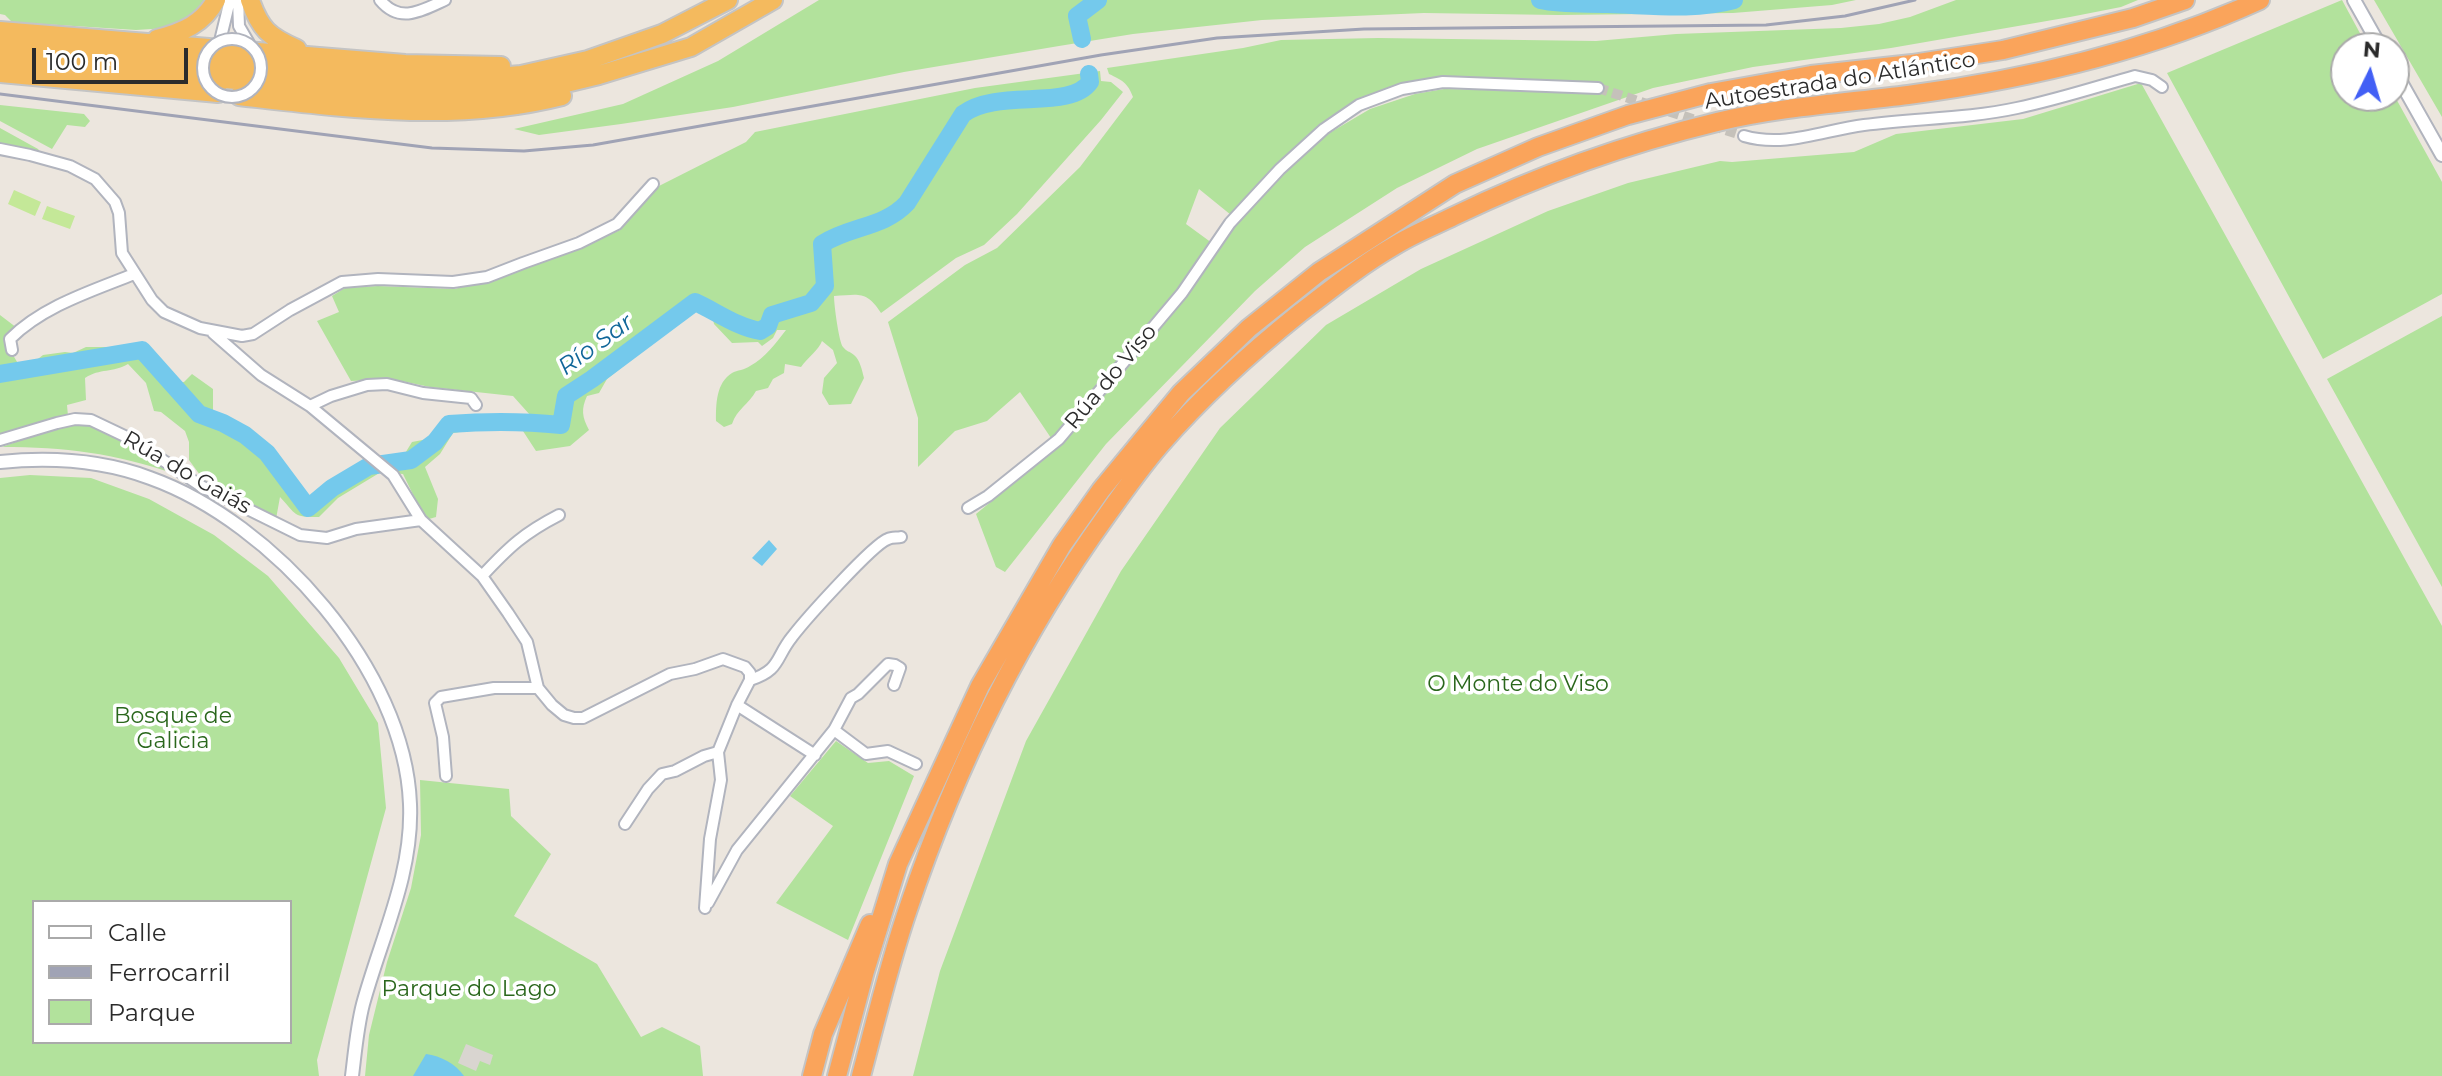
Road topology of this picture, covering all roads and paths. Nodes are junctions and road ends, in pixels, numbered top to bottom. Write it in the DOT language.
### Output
graph roads {
  1 [pos="216,0"];
  2 [pos="230,0"];
  3 [pos="238,0"];
  4 [pos="250,0"];
  5 [pos="380,0"];
  6 [pos="445,0"];
  7 [pos="728,0"];
  8 [pos="773,0"];
  9 [pos="2185,0"];
  10 [pos="2260,0"];
  11 [pos="2354,0"];
  12 [pos="0,31"];
  13 [pos="2372,32"];
  14 [pos="220,41"];
  15 [pos="145,42"];
  16 [pos="0,45"];
  17 [pos="250,45"];
  18 [pos="691,47"];
  19 [pos="314,56"];
  20 [pos="0,60"];
  21 [pos="588,60"];
  22 [pos="0,73"];
  23 [pos="2162,87"];
  24 [pos="1598,88"];
  25 [pos="218,93"];
  26 [pos="239,96"];
  27 [pos="2410,98"];
  28 [pos="1744,136"];
  29 [pos="0,149"];
  30 [pos="2442,155"];
  31 [pos="653,184"];
  32 [pos="134,274"];
  33 [pos="212,331"];
  34 [pos="12,350"];
  35 [pos="476,405"];
  36 [pos="310,406"];
  37 [pos="0,440"];
  38 [pos="0,462"];
  39 [pos="968,508"];
  40 [pos="559,515"];
  41 [pos="421,520"];
  42 [pos="901,537"];
  43 [pos="482,576"];
  44 [pos="750,680"];
  45 [pos="894,685"];
  46 [pos="538,688"];
  47 [pos="737,705"];
  48 [pos="834,730"];
  49 [pos="718,752"];
  50 [pos="815,755"];
  51 [pos="916,764"];
  52 [pos="446,776"];
  53 [pos="625,824"];
  54 [pos="898,864"];
  55 [pos="352,1076"];
  56 [pos="812,1076"];
  57 [pos="837,1076"];
  58 [pos="861,1076"];
  1 -- 15 [label="highway"];
  2 -- 14 [label="street"];
  3 -- 17 [label="street"];
  4 -- 19 [label="highway"];
  5 -- 6 [label="street"];
  7 -- 21 [label="highway"];
  8 -- 18 [label="highway"];
  9 -- 54 [label="highway, Autoestrada do Atlántico"];
  10 -- 58 [label="highway, Autoestrada do Atlántico"];
  11 -- 13 [label="street"];
  12 -- 15 [label="highway"];
  14 -- 17 [label="street, bridge"];
  14 -- 25 [label="street, bridge"];
  15 -- 19 [label="highway"];
  16 -- 21 [label="highway"];
  17 -- 26 [label="street, bridge"];
  18 -- 20 [label="highway"];
  18 -- 26 [label="highway"];
  19 -- 21 [label="highway"];
  22 -- 25 [label="highway"];
  23 -- 28 [label="street"];
  24 -- 39 [label="street, Rúa do Viso"];
  25 -- 26 [label="street, bridge"];
  27 -- 30 [label="street"];
  29 -- 32 [label="street"];
  31 -- 33 [label="street"];
  32 -- 33 [label="street"];
  32 -- 34 [label="street"];
  33 -- 36 [label="street"];
  35 -- 36 [label="street"];
  36 -- 41 [label="street"];
  37 -- 41 [label="street, Rúa do Gaiás"];
  38 -- 55 [label="street"];
  40 -- 43 [label="street"];
  41 -- 43 [label="street"];
  42 -- 44 [label="street"];
  43 -- 46 [label="street"];
  44 -- 46 [label="street"];
  44 -- 47 [label="street"];
  45 -- 48 [label="street"];
  46 -- 52 [label="street"];
  47 -- 49 [label="street"];
  47 -- 50 [label="street"];
  48 -- 50 [label="street"];
  48 -- 51 [label="street"];
  49 -- 50 [label="street"];
  49 -- 53 [label="street"];
  54 -- 56 [label="highway"];
  54 -- 57 [label="highway, Autoestrada do Atlántico"];
}
